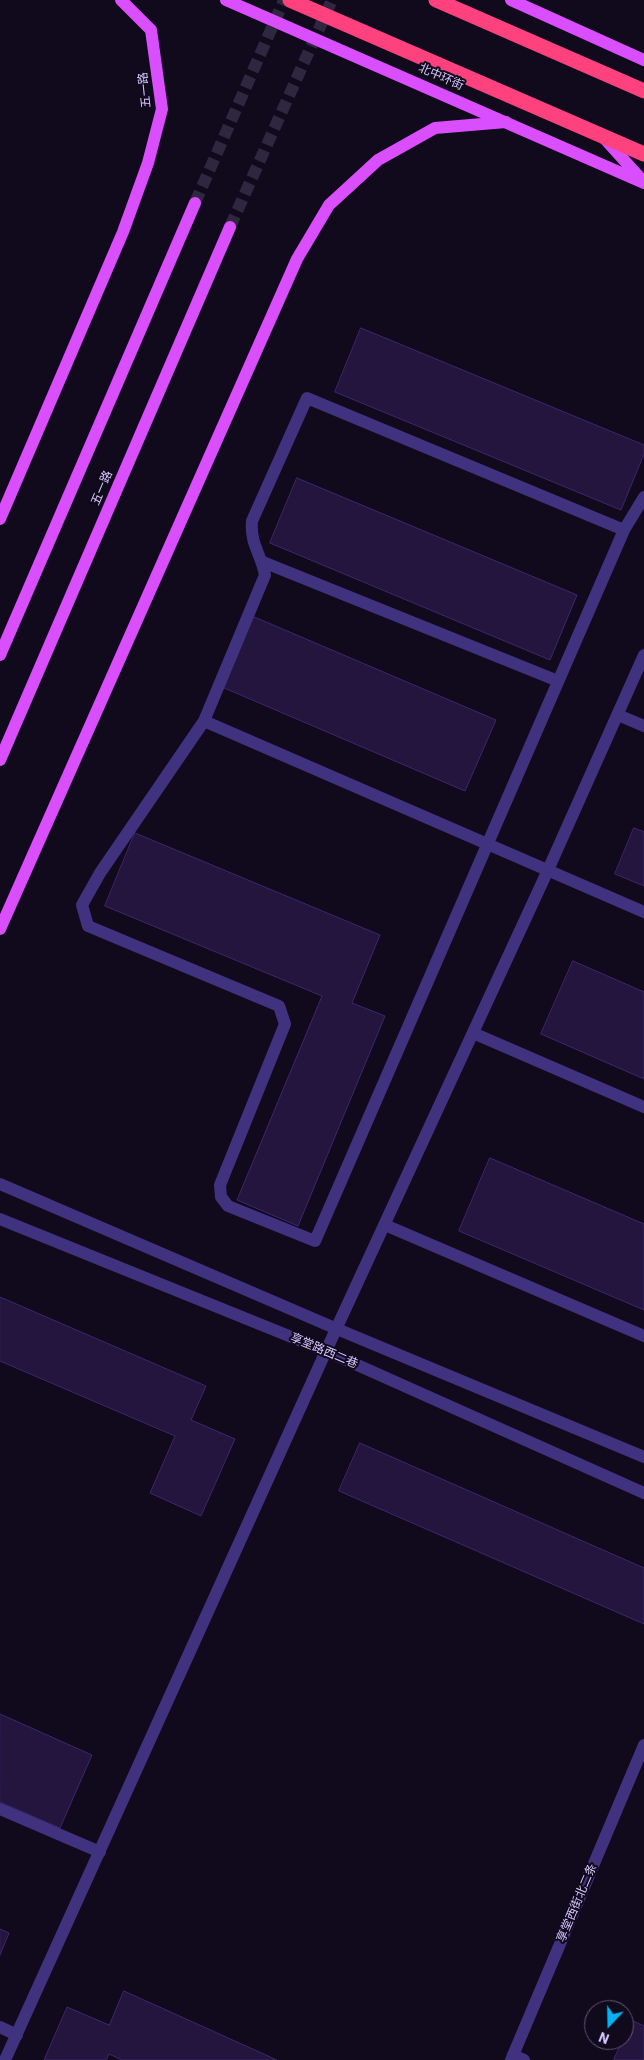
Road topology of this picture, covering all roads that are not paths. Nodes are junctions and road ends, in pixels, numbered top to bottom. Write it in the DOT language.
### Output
graph roads {
  1 [pos="121,0"];
  2 [pos="226,0"];
  3 [pos="290,0"];
  4 [pos="436,0"];
  5 [pos="510,0"];
  6 [pos="533,0"];
  7 [pos="543,14"];
  8 [pos="644,60"];
  9 [pos="644,92"];
  10 [pos="506,122"];
  11 [pos="604,137"];
  12 [pos="644,154"];
  13 [pos="644,183"];
  14 [pos="195,203"];
  15 [pos="230,227"];
  16 [pos="644,497"];
  17 [pos="0,519"];
  18 [pos="624,530"];
  19 [pos="263,562"];
  20 [pos="0,655"];
  21 [pos="644,655"];
  22 [pos="558,681"];
  23 [pos="618,715"];
  24 [pos="204,721"];
  25 [pos="644,726"];
  26 [pos="0,760"];
  27 [pos="488,843"];
  28 [pos="548,870"];
  29 [pos="644,912"];
  30 [pos="0,929"];
  31 [pos="473,1033"];
  32 [pos="644,1107"];
  33 [pos="0,1184"];
  34 [pos="0,1219"];
  35 [pos="385,1225"];
  36 [pos="337,1330"];
  37 [pos="644,1336"];
  38 [pos="326,1351"];
  39 [pos="644,1457"];
  40 [pos="644,1493"];
  41 [pos="644,1745"];
  42 [pos="0,1810"];
  43 [pos="100,1852"];
  44 [pos="0,2027"];
  45 [pos="17,2035"];
  46 [pos="516,2058"];
  47 [pos="5,2060"];
  1 -- 17 [label="main road, 五一路"];
  2 -- 10 [label="main road, 北中环街"];
  3 -- 11 [label="highway, 北中环街"];
  4 -- 9 [label="highway"];
  5 -- 7 [label="main road"];
  6 -- 7 [label="main road"];
  7 -- 8 [label="main road"];
  10 -- 13 [label="main road, 北中环街"];
  10 -- 30 [label="main road"];
  11 -- 12 [label="highway, 北中环街"];
  11 -- 13 [label="main road"];
  14 -- 20 [label="main road"];
  15 -- 26 [label="main road, 五一路"];
  16 -- 18 [label="street"];
  18 -- 19 [label="street"];
  18 -- 22 [label="street"];
  19 -- 22 [label="street"];
  19 -- 24 [label="street"];
  21 -- 23 [label="street"];
  22 -- 27 [label="street"];
  23 -- 25 [label="street"];
  23 -- 28 [label="street"];
  24 -- 27 [label="street"];
  24 -- 27 [label="street"];
  27 -- 28 [label="street"];
  28 -- 29 [label="street"];
  28 -- 31 [label="street"];
  31 -- 32 [label="street"];
  31 -- 35 [label="street"];
  33 -- 36 [label="street, 享堂路西二巷"];
  34 -- 38 [label="street, 享堂路西二巷"];
  35 -- 36 [label="street"];
  35 -- 37 [label="street"];
  36 -- 38 [label="street"];
  36 -- 39 [label="street, 享堂路西二巷"];
  38 -- 40 [label="street, 享堂路西二巷"];
  38 -- 43 [label="street"];
  41 -- 46 [label="street, 享堂西街北二条"];
  42 -- 43 [label="street"];
  43 -- 45 [label="street"];
  44 -- 45 [label="street"];
  45 -- 47 [label="street"];
}
